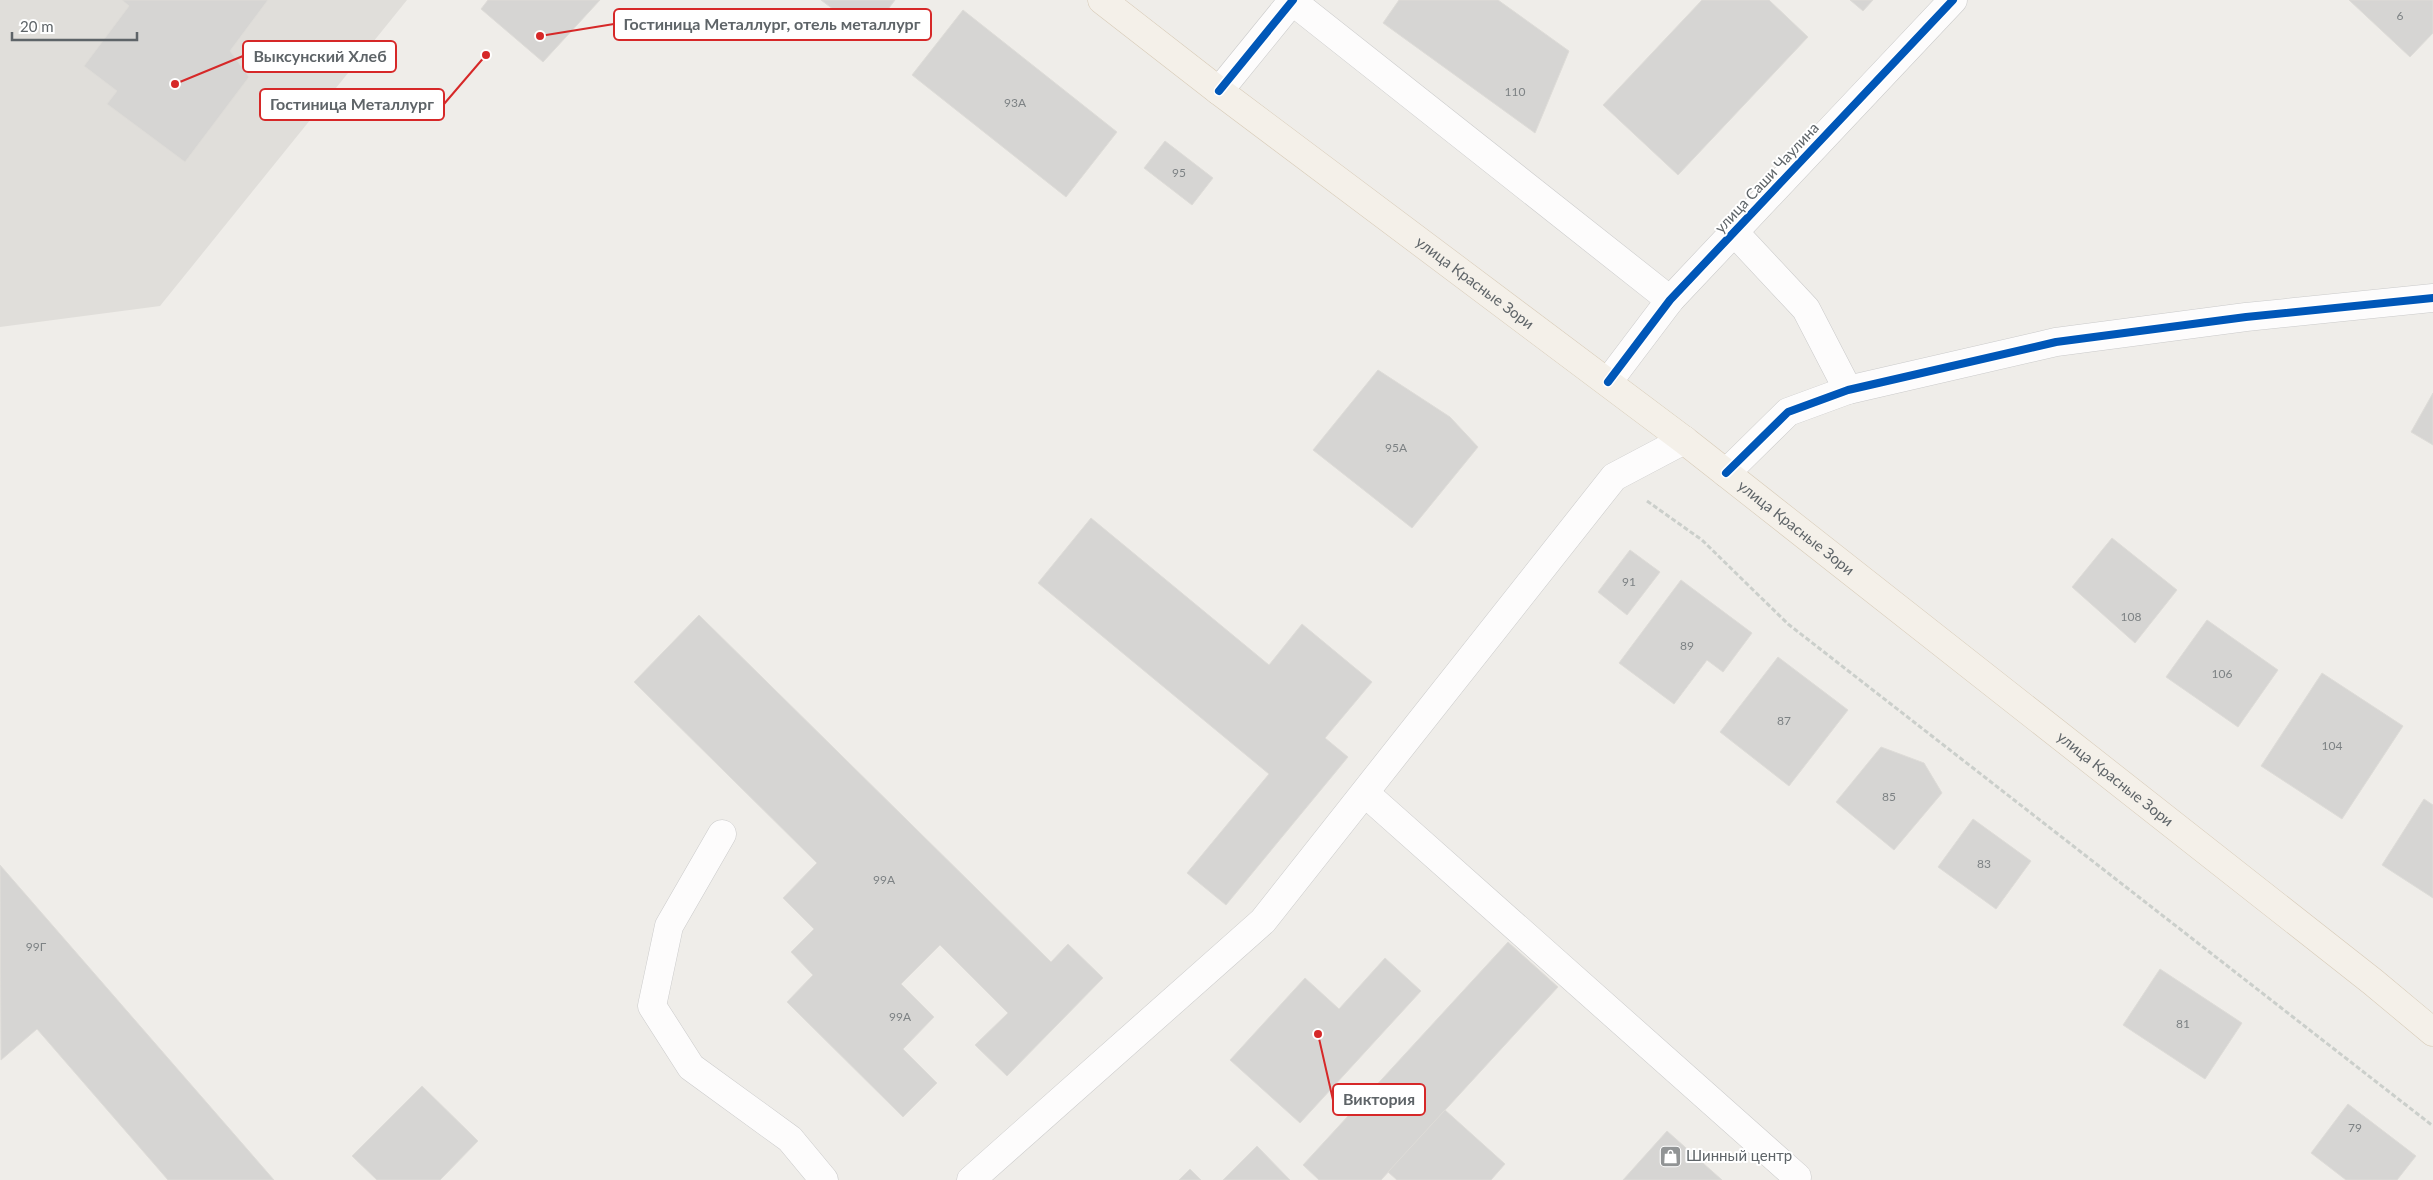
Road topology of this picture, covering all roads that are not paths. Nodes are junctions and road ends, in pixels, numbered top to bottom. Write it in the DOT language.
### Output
graph roads {
  1 [pos="1102,0"];
  2 [pos="1953,0"];
  3 [pos="1293,1"];
  4 [pos="1218,91"];
  5 [pos="1735,233"];
  6 [pos="2433,298"];
  7 [pos="1670,300"];
  8 [pos="1608,382"];
  9 [pos="1848,390"];
  10 [pos="1684,440"];
  11 [pos="1726,474"];
  12 [pos="1365,793"];
  13 [pos="722,834"];
  14 [pos="2433,1032"];
  15 [pos="1797,1177"];
  16 [pos="824,1180"];
  17 [pos="971,1180"];
  1 -- 4 [label="main road, улица Красные Зори"];
  2 -- 5 [label="street, улица Саши Чаулина"];
  3 -- 4 [label="street"];
  3 -- 7 [label="street"];
  4 -- 8 [label="main road, улица Красные Зори"];
  5 -- 7 [label="street, улица Саши Чаулина"];
  5 -- 9 [label="street"];
  6 -- 9 [label="street"];
  7 -- 8 [label="street, улица Саши Чаулина"];
  8 -- 10 [label="main road, улица Красные Зори"];
  9 -- 11 [label="street"];
  10 -- 11 [label="main road, улица Красные Зори"];
  10 -- 12 [label="street"];
  11 -- 14 [label="main road, улица Красные Зори"];
  12 -- 15 [label="street"];
  12 -- 17 [label="street"];
  13 -- 16 [label="street"];
}
